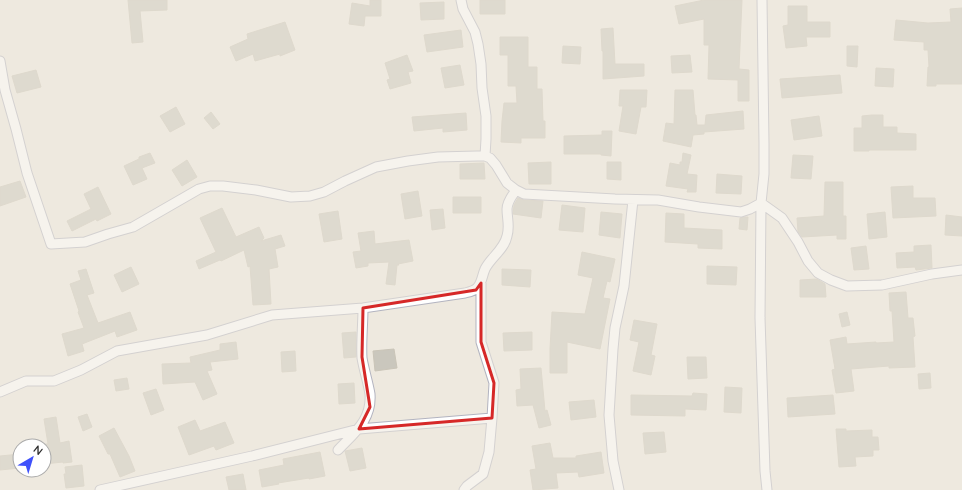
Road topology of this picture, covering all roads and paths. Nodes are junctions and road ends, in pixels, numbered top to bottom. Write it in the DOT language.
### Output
graph roads {
  1 [pos="461,0"];
  2 [pos="762,0"];
  3 [pos="0,61"];
  4 [pos="485,156"];
  5 [pos="516,190"];
  6 [pos="633,200"];
  7 [pos="761,203"];
  8 [pos="962,270"];
  9 [pos="481,283"];
  10 [pos="363,308"];
  11 [pos="0,392"];
  12 [pos="492,418"];
  13 [pos="359,429"];
  14 [pos="338,450"];
  15 [pos="100,490"];
  16 [pos="464,490"];
  17 [pos="619,490"];
  18 [pos="767,490"];
  1 -- 4 [label="street"];
  2 -- 7 [label="street"];
  3 -- 4 [label="street"];
  4 -- 5 [label="street"];
  5 -- 6 [label="street"];
  5 -- 9 [label="street"];
  6 -- 7 [label="street"];
  6 -- 17 [label="street"];
  7 -- 8 [label="street"];
  7 -- 18 [label="street"];
  9 -- 10 [label="street"];
  9 -- 12 [label="street"];
  10 -- 11 [label="street"];
  10 -- 13 [label="street"];
  12 -- 13 [label="street"];
  12 -- 16 [label="street"];
  13 -- 14 [label="street"];
  13 -- 15 [label="street"];
}
